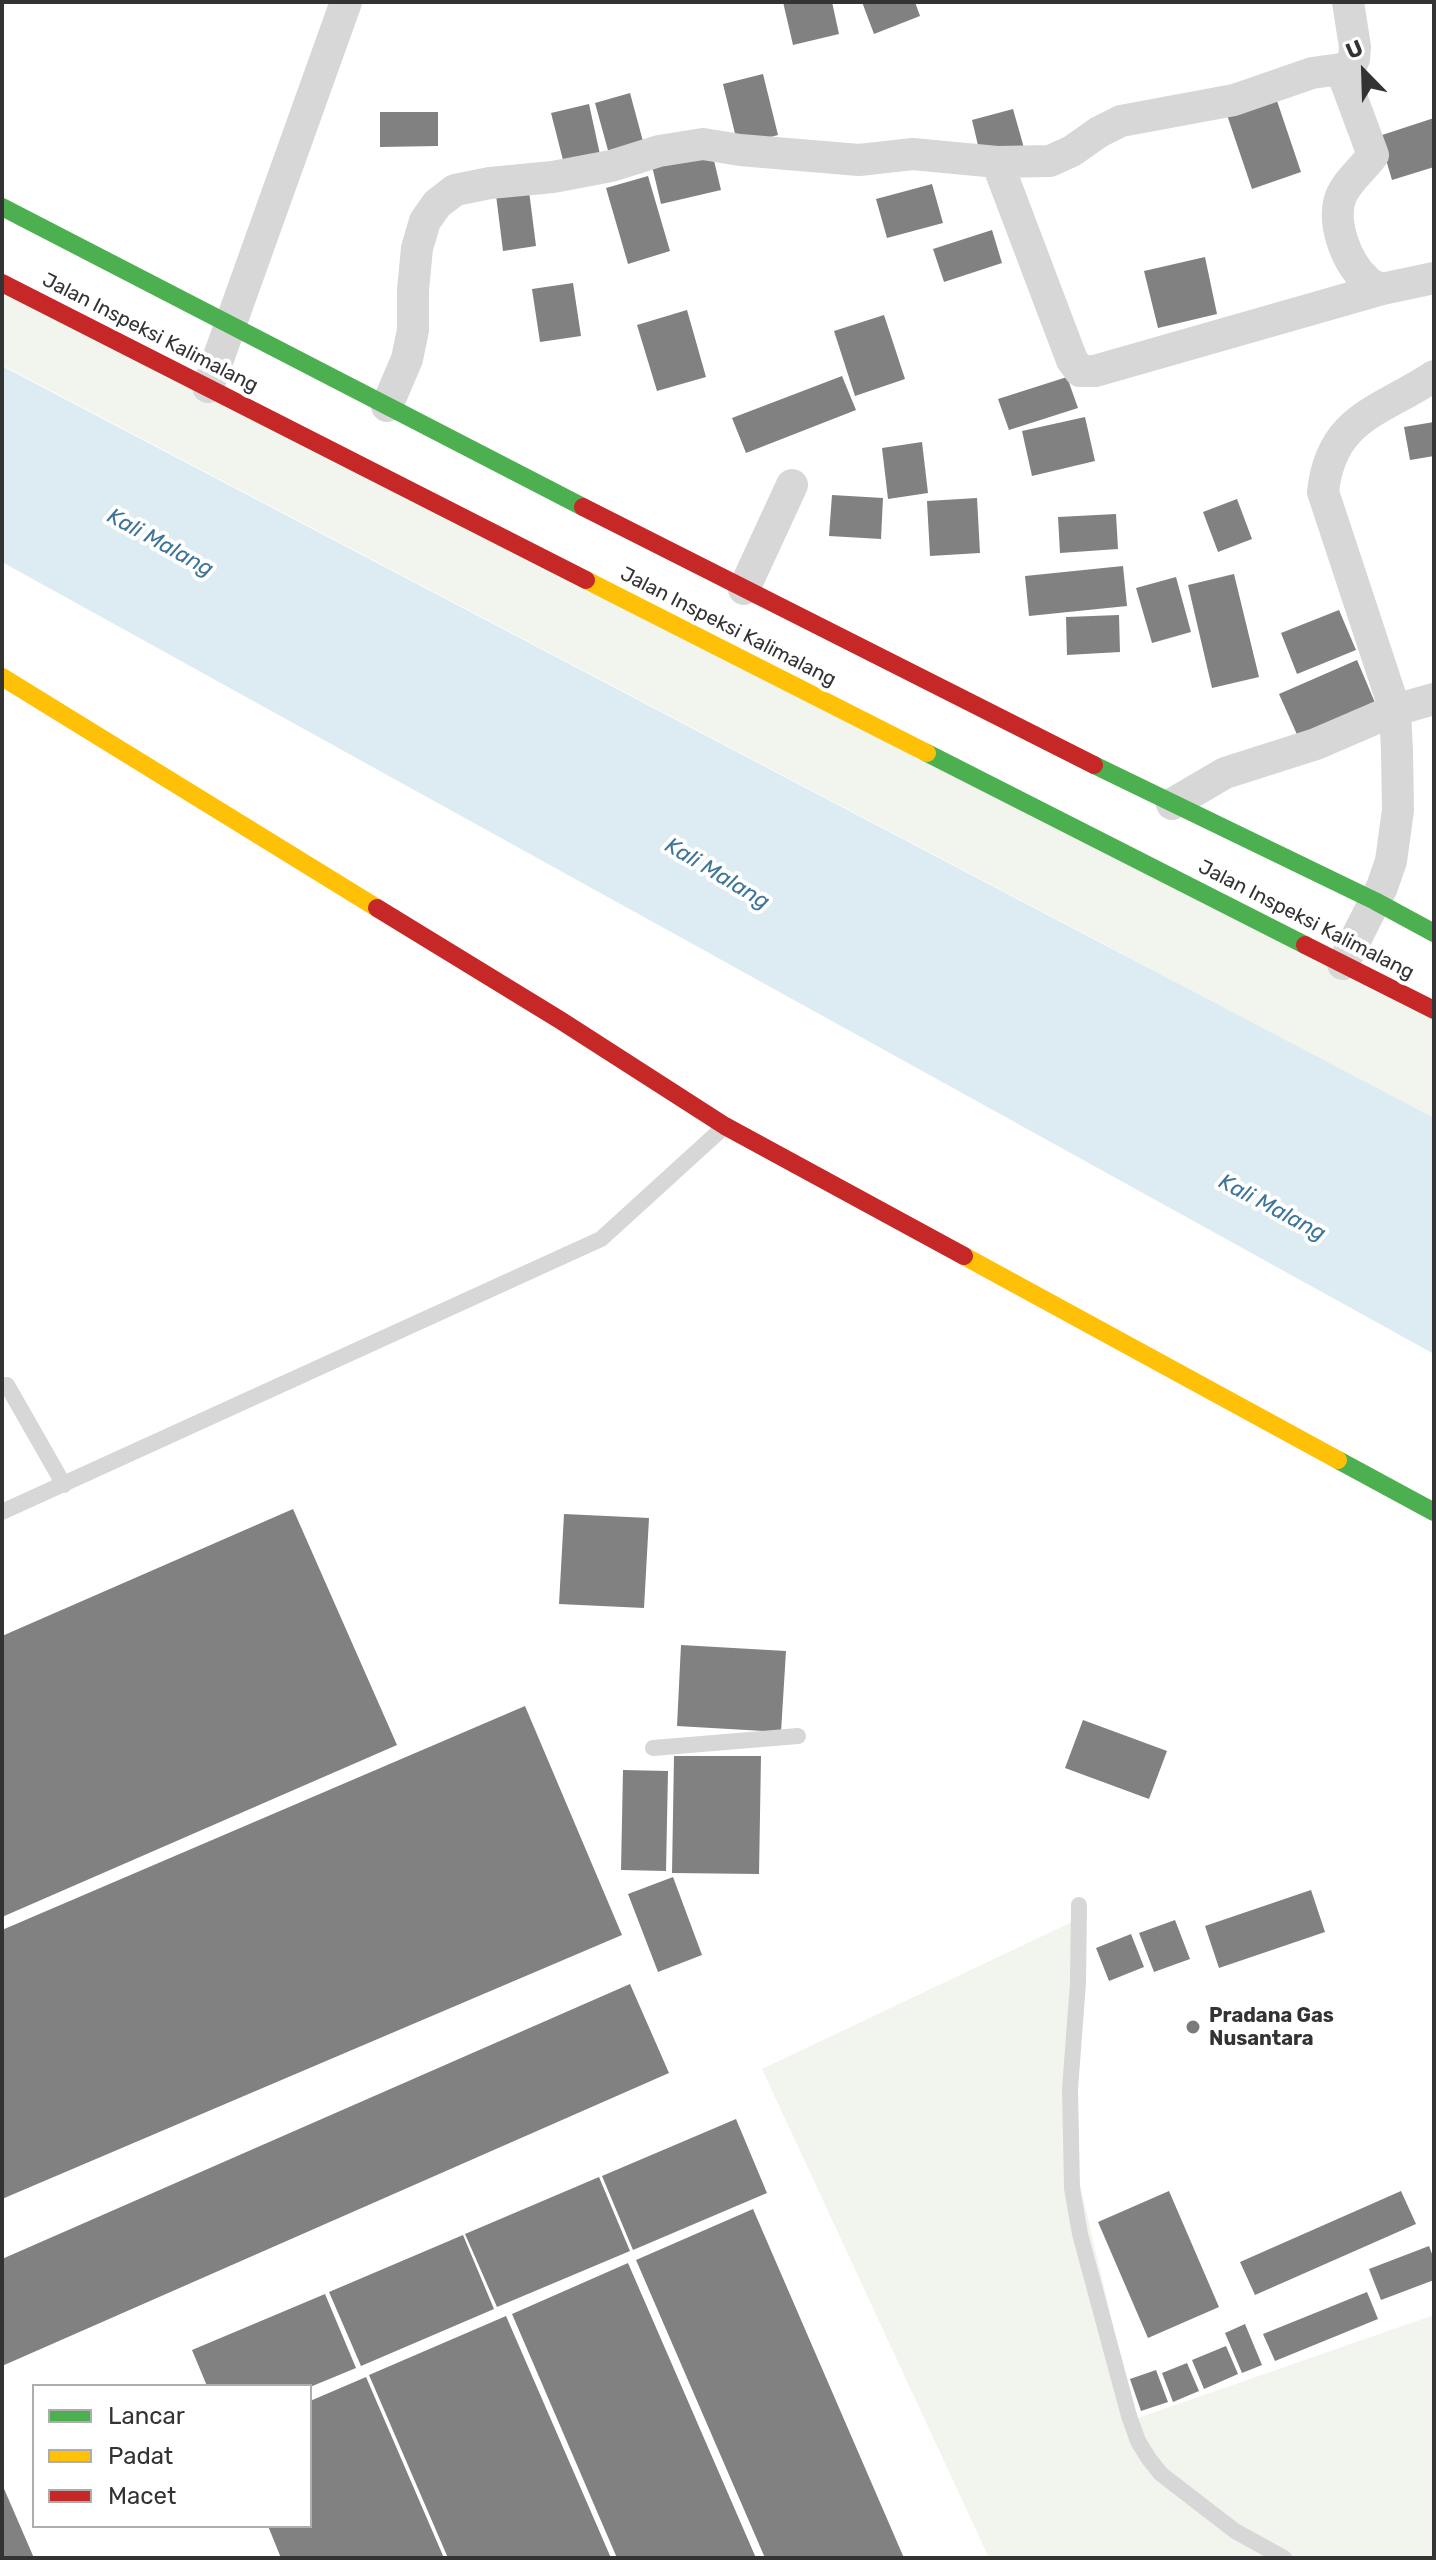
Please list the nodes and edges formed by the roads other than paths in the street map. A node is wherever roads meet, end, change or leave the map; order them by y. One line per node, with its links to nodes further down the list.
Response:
1 (346, 2): 9 (street)
2 (1348, 2): 3 (street)
3 (1341, 69): 4 (street); 8 (street)
4 (997, 162): 8 (street); 12 (street)
5 (2, 207): 9 (main road, Jalan Inspeksi Kalimalang)
6 (1434, 278): 8 (street)
7 (2, 283): 11 (main road, Jalan Inspeksi Kalimalang)
8 (1382, 289)
9 (230, 326): 11 (street); 12 (main road, Jalan Inspeksi Kalimalang)
10 (1434, 376): 17 (street)
11 (208, 387): 21 (main road, Jalan Inspeksi Kalimalang)
12 (387, 406): 14 (main road, Jalan Inspeksi Kalimalang)
13 (792, 485): 14 (street)
14 (744, 589): 18 (main road, Jalan Inspeksi Kalimalang)
15 (2, 677): 23 (main road)
16 (1434, 699): 17 (street)
17 (1395, 710): 18 (street); 19 (street)
18 (1172, 804): 19 (main road, Jalan Inspeksi Kalimalang)
19 (1375, 901): 20 (main road, Jalan Inspeksi Kalimalang); 21 (street)
20 (1434, 933)
21 (1343, 964): 22 (main road, Jalan Inspeksi Kalimalang)
22 (1434, 1010)
23 (725, 1126): 25 (lane); 27 (main road)
24 (7, 1385): 25 (lane)
25 (64, 1485): 26 (lane)
26 (2, 1512)
27 (1434, 1512)
28 (798, 1736): 29 (lane)
29 (653, 1748)
30 (1079, 1905): 31 (lane)
31 (1284, 2558)

